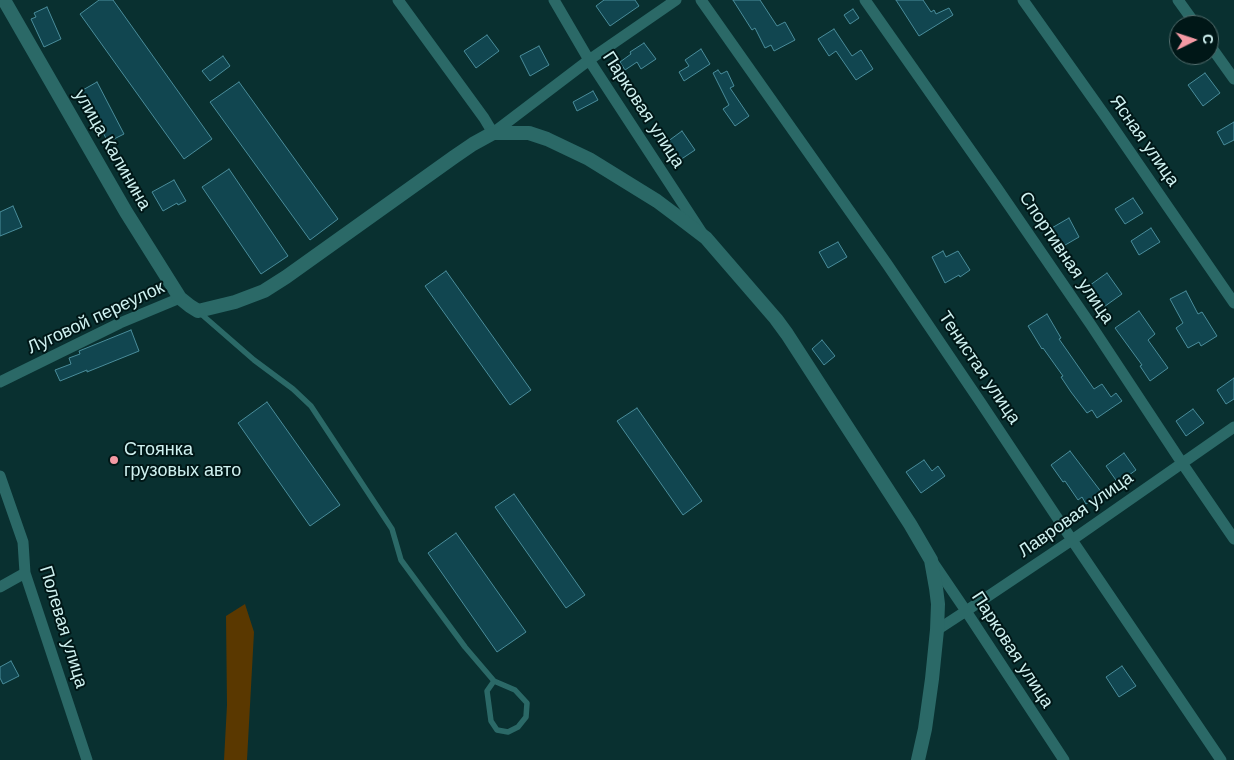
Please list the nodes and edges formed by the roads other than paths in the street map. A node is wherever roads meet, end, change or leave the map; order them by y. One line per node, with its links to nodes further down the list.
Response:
1 (4, 0): 15 (street, улица Калинина)
2 (398, 0): 13 (street)
3 (554, 0): 11 (street, Парковая улица)
4 (676, 0): 11 (street)
5 (701, 0): 23 (street, Тенистая улица)
6 (865, 0): 20 (street, Спортивная улица)
7 (1023, 0): 16 (street, Ясная улица)
8 (1178, 0): 9 (street)
9 (1189, 15)
10 (1219, 58): 12 (street)
11 (589, 60): 13 (street); 14 (street, Парковая улица)
12 (1234, 79)
13 (493, 133): 14 (street); 17 (street)
14 (706, 238): 24 (street)
15 (180, 298): 17 (street, улица Калинина); 18 (street, Луговой переулок)
16 (1234, 302)
17 (198, 311): 29 (lane)
18 (0, 382)
19 (1234, 427): 20 (street, Лавровая улица)
20 (1182, 463): 22 (street, Спортивная улица); 23 (street, Лавровая улица)
21 (0, 476): 25 (street, Полевая улица)
22 (1234, 538)
23 (1072, 540): 27 (street, Лавровая улица); 33 (street, Тенистая улица)
24 (931, 560): 27 (street, Парковая улица); 28 (street)
25 (25, 573): 26 (street); 30 (street, Полевая улица)
26 (0, 587)
27 (966, 612): 28 (street, Лавровая улица); 32 (street, Парковая улица)
28 (937, 630): 31 (street)
29 (494, 681): 29 (lane)
30 (87, 760)
31 (918, 760)
32 (1064, 760)
33 (1221, 760)

